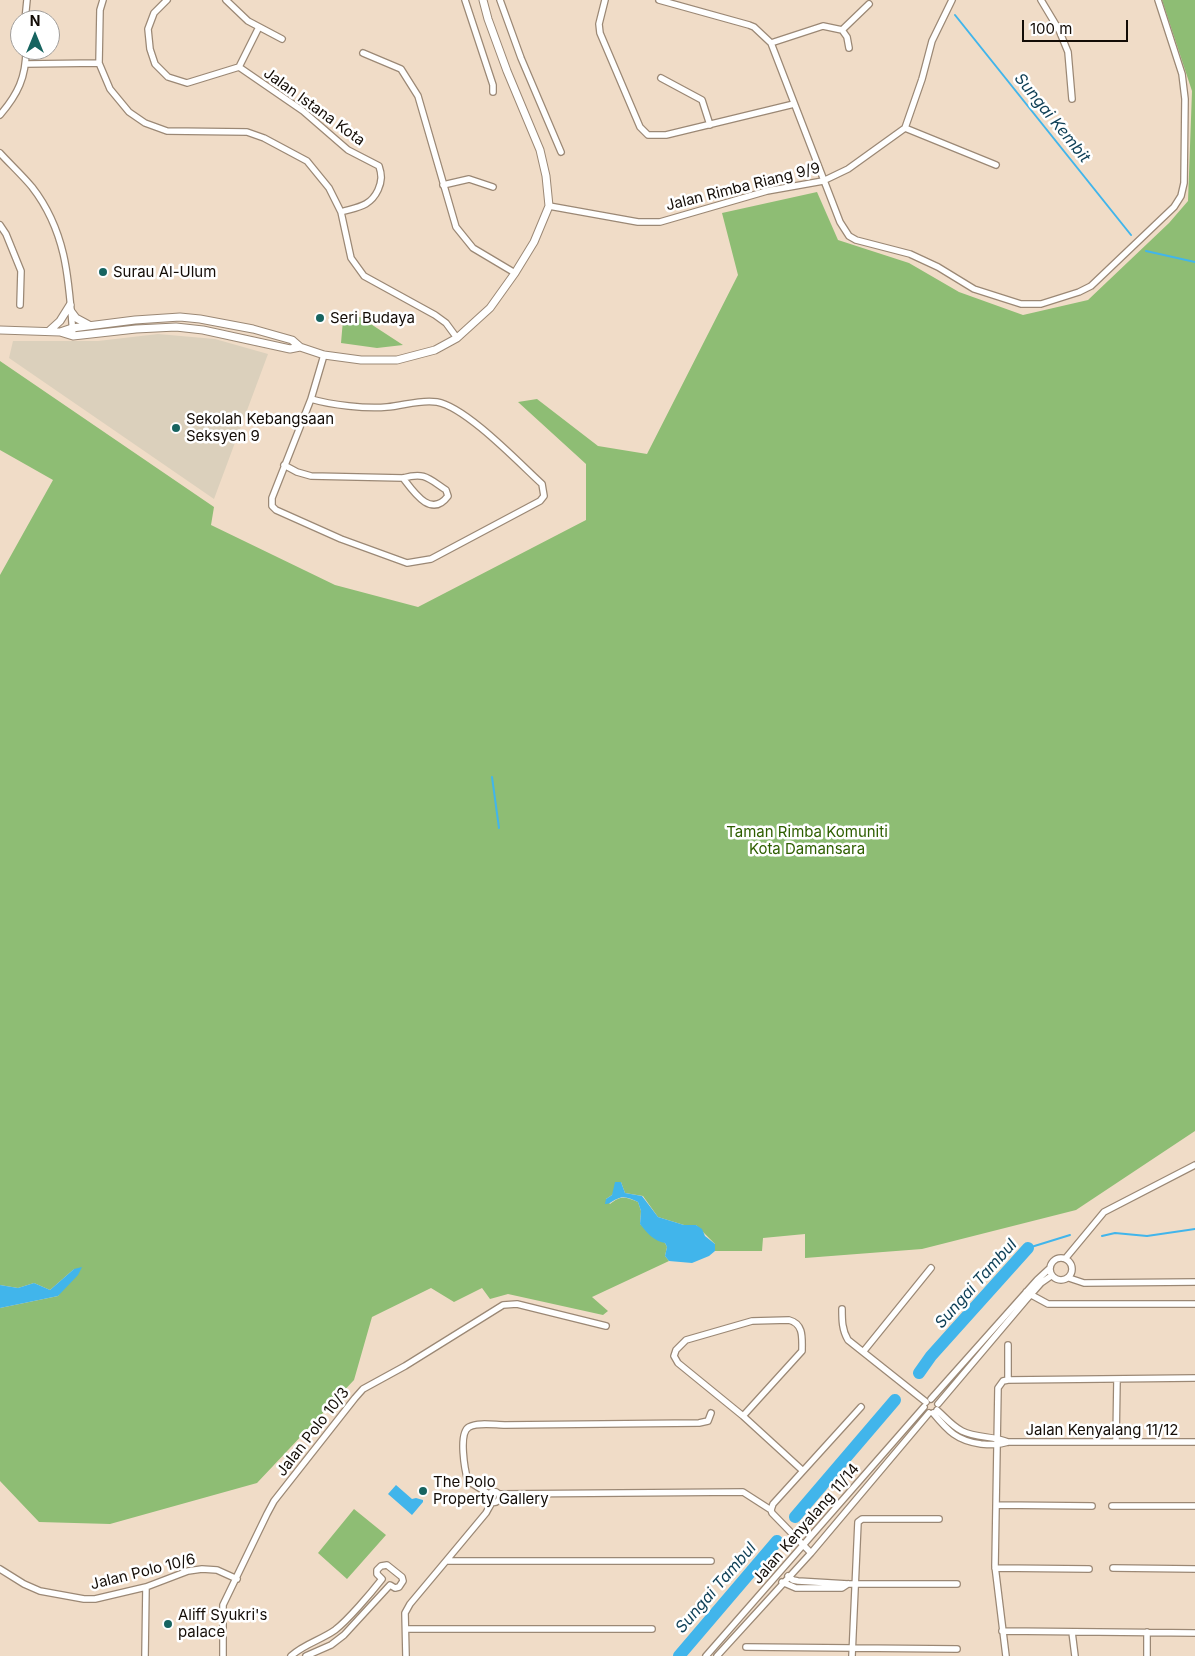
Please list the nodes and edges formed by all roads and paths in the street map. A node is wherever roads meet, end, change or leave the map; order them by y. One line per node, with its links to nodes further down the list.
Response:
1 (102, 0): 21 (street)
2 (167, 0): 22 (street)
3 (226, 0): 13 (street)
4 (465, 0): 24 (street)
5 (484, 0): 36 (street)
6 (500, 0): 30 (street)
7 (605, 0): 28 (street)
8 (660, 0): 16 (street)
9 (952, 0): 29 (street)
10 (1041, 0): 25 (street)
11 (1158, 0): 33 (street)
12 (869, 4): 14 (street)
13 (259, 27): 15 (street); 22 (street)
14 (842, 30): 16 (street); 17 (street)
15 (282, 39)
16 (771, 43): 26 (street)
17 (849, 48)
18 (363, 53): 34 (street)
19 (26, 60): 20 (street)
20 (26, 64): 21 (street); 27 (street)
21 (99, 64): 37 (street)
22 (239, 67): 37 (street, Jalan Istana Kota)
23 (661, 78): 28 (street)
24 (493, 92)
25 (1072, 100)
26 (794, 104): 28 (street); 33 (street)
27 (0, 115)
28 (710, 125)
29 (905, 128): 32 (street); 33 (street, Jalan Rimba Riang 9/9)
30 (561, 152)
31 (0, 153): 41 (street)
32 (996, 165)
33 (823, 181): 36 (street, Jalan Rimba Riang 9/9)
34 (442, 185): 35 (street); 39 (street)
35 (493, 187)
36 (549, 206): 39 (street)
37 (341, 212): 47 (street)
38 (0, 225): 40 (street)
39 (515, 273): 47 (street)
40 (20, 305)
41 (70, 308): 42 (street); 45 (street); 46 (street)
42 (92, 326): 43 (street); 46 (street)
43 (253, 329): 48 (street); 49 (street)
44 (0, 330): 45 (street)
45 (49, 331): 46 (street)
46 (72, 332): 48 (street)
47 (457, 338): 50 (street)
48 (250, 340): 49 (street)
49 (300, 347): 50 (street)
50 (324, 355): 51 (street)
51 (311, 399): 52 (street); 52 (street)
52 (284, 465): 53 (street)
53 (403, 478): 53 (street)
54 (1195, 1165): 55 (street)
55 (1064, 1258): 57 (street); 59 (street)
56 (931, 1268): 66 (street)
57 (1050, 1268): 58 (street); 61 (street, Jalan Kenyalang 11/14)
58 (1051, 1276): 59 (street); 61 (street, Jalan Kenyalang 11/14)
59 (1069, 1278): 60 (street)
60 (1195, 1282)
61 (1028, 1294): 62 (street); 70 (street, Jalan Kenyalang 11/14); 72 (street, Jalan Kenyalang 11/14)
62 (1195, 1304)
63 (842, 1309): 66 (street)
64 (606, 1326): 102 (street, Jalan Polo 10/3)
65 (1008, 1345): 68 (street)
66 (863, 1352): 70 (street)
67 (1195, 1378): 69 (street)
68 (1008, 1380): 69 (street); 75 (street)
69 (1117, 1380): 77 (street)
70 (927, 1403): 72 (street); 72 (street); 90 (street, Jalan Kenyalang 11/14)
71 (861, 1407): 80 (street)
72 (934, 1410): 75 (street); 79 (street); 91 (street, Jalan Kenyalang 11/14)
73 (711, 1413): 81 (street)
74 (743, 1416): 74 (street); 80 (street)
75 (997, 1438): 76 (street); 79 (street)
76 (1008, 1442): 77 (street, Jalan Kenyalang 11/12); 79 (street)
77 (1116, 1442): 78 (street, Jalan Kenyalang 11/12)
78 (1195, 1442)
79 (997, 1446): 84 (street)
80 (802, 1470): 88 (street)
81 (489, 1494): 82 (street); 83 (street)
82 (499, 1494): 83 (street); 88 (street)
83 (492, 1502): 92 (street)
84 (996, 1504): 85 (street); 94 (street)
85 (1092, 1506)
86 (1112, 1506): 87 (street)
87 (1195, 1506)
88 (771, 1510): 90 (street)
89 (939, 1519): 105 (street)
90 (804, 1545): 91 (street); 99 (street, Jalan Kenyalang 11/14)
91 (811, 1553): 100 (street, Jalan Kenyalang 11/14)
92 (446, 1561): 93 (street); 109 (street)
93 (711, 1561)
94 (995, 1568): 97 (street); 111 (street)
95 (1113, 1568): 98 (street)
96 (0, 1569): 108 (street, Jalan Polo 10/6)
97 (1090, 1569)
98 (1195, 1569)
99 (782, 1571): 100 (street); 101 (street, Jalan Kenyalang 11/14)
100 (789, 1577): 104 (street, Jalan Kenyalang 11/14); 105 (street)
101 (776, 1578): 104 (street); 123 (street, Jalan Kenyalang 11/14)
102 (237, 1579): 108 (street, Jalan Polo 10/6); 119 (street, Jalan Polo 10/3)
103 (382, 1579): 107 (street); 107 (street); 120 (street)
104 (783, 1583): 105 (street); 124 (street, Jalan Kenyalang 11/14)
105 (851, 1584): 106 (street); 116 (street)
106 (957, 1584)
107 (390, 1585): 121 (street)
108 (146, 1587): 118 (street)
109 (406, 1629): 110 (street); 122 (street)
110 (652, 1629)
111 (1002, 1631): 112 (street); 126 (street)
112 (1072, 1632): 113 (street); 127 (street)
113 (1147, 1632): 114 (street); 128 (street)
114 (1195, 1633)
115 (746, 1647): 116 (street)
116 (852, 1648): 117 (street); 125 (street)
117 (957, 1648)
118 (145, 1656)
119 (222, 1656)
120 (291, 1656)
121 (306, 1656)
122 (406, 1656)
123 (706, 1656)
124 (717, 1656)
125 (852, 1656)
126 (1006, 1656)
127 (1075, 1656)
128 (1147, 1656)

